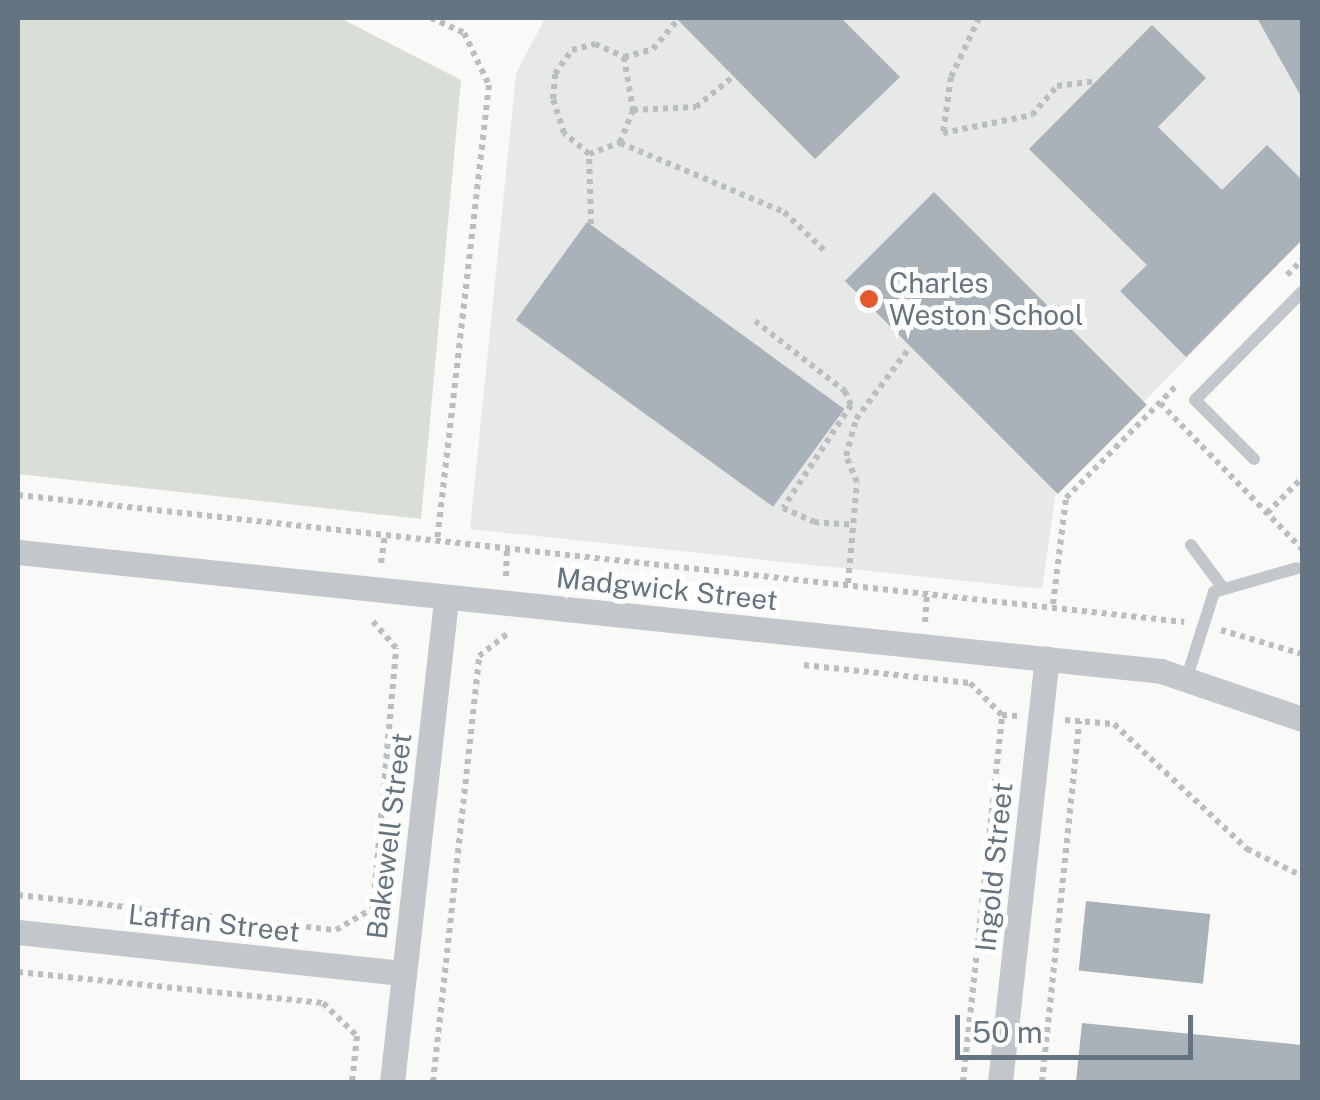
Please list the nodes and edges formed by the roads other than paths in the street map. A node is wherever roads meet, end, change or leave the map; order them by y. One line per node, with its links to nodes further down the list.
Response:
1 (1302, 292): 2 (lane)
2 (1254, 459)
3 (1191, 545): 6 (lane)
4 (18, 552): 7 (street, Madgwick Street)
5 (1297, 568): 6 (lane)
6 (1223, 588): 9 (lane)
7 (446, 597): 8 (street, Madgwick Street); 12 (street, Bakewell Street)
8 (1048, 659): 9 (street, Madgwick Street); 14 (street, Ingold Street)
9 (1188, 674): 10 (street, Madgwick Street)
10 (1302, 719)
11 (18, 932): 12 (street, Laffan Street)
12 (404, 973): 13 (street, Bakewell Street)
13 (392, 1082)
14 (1000, 1082)

